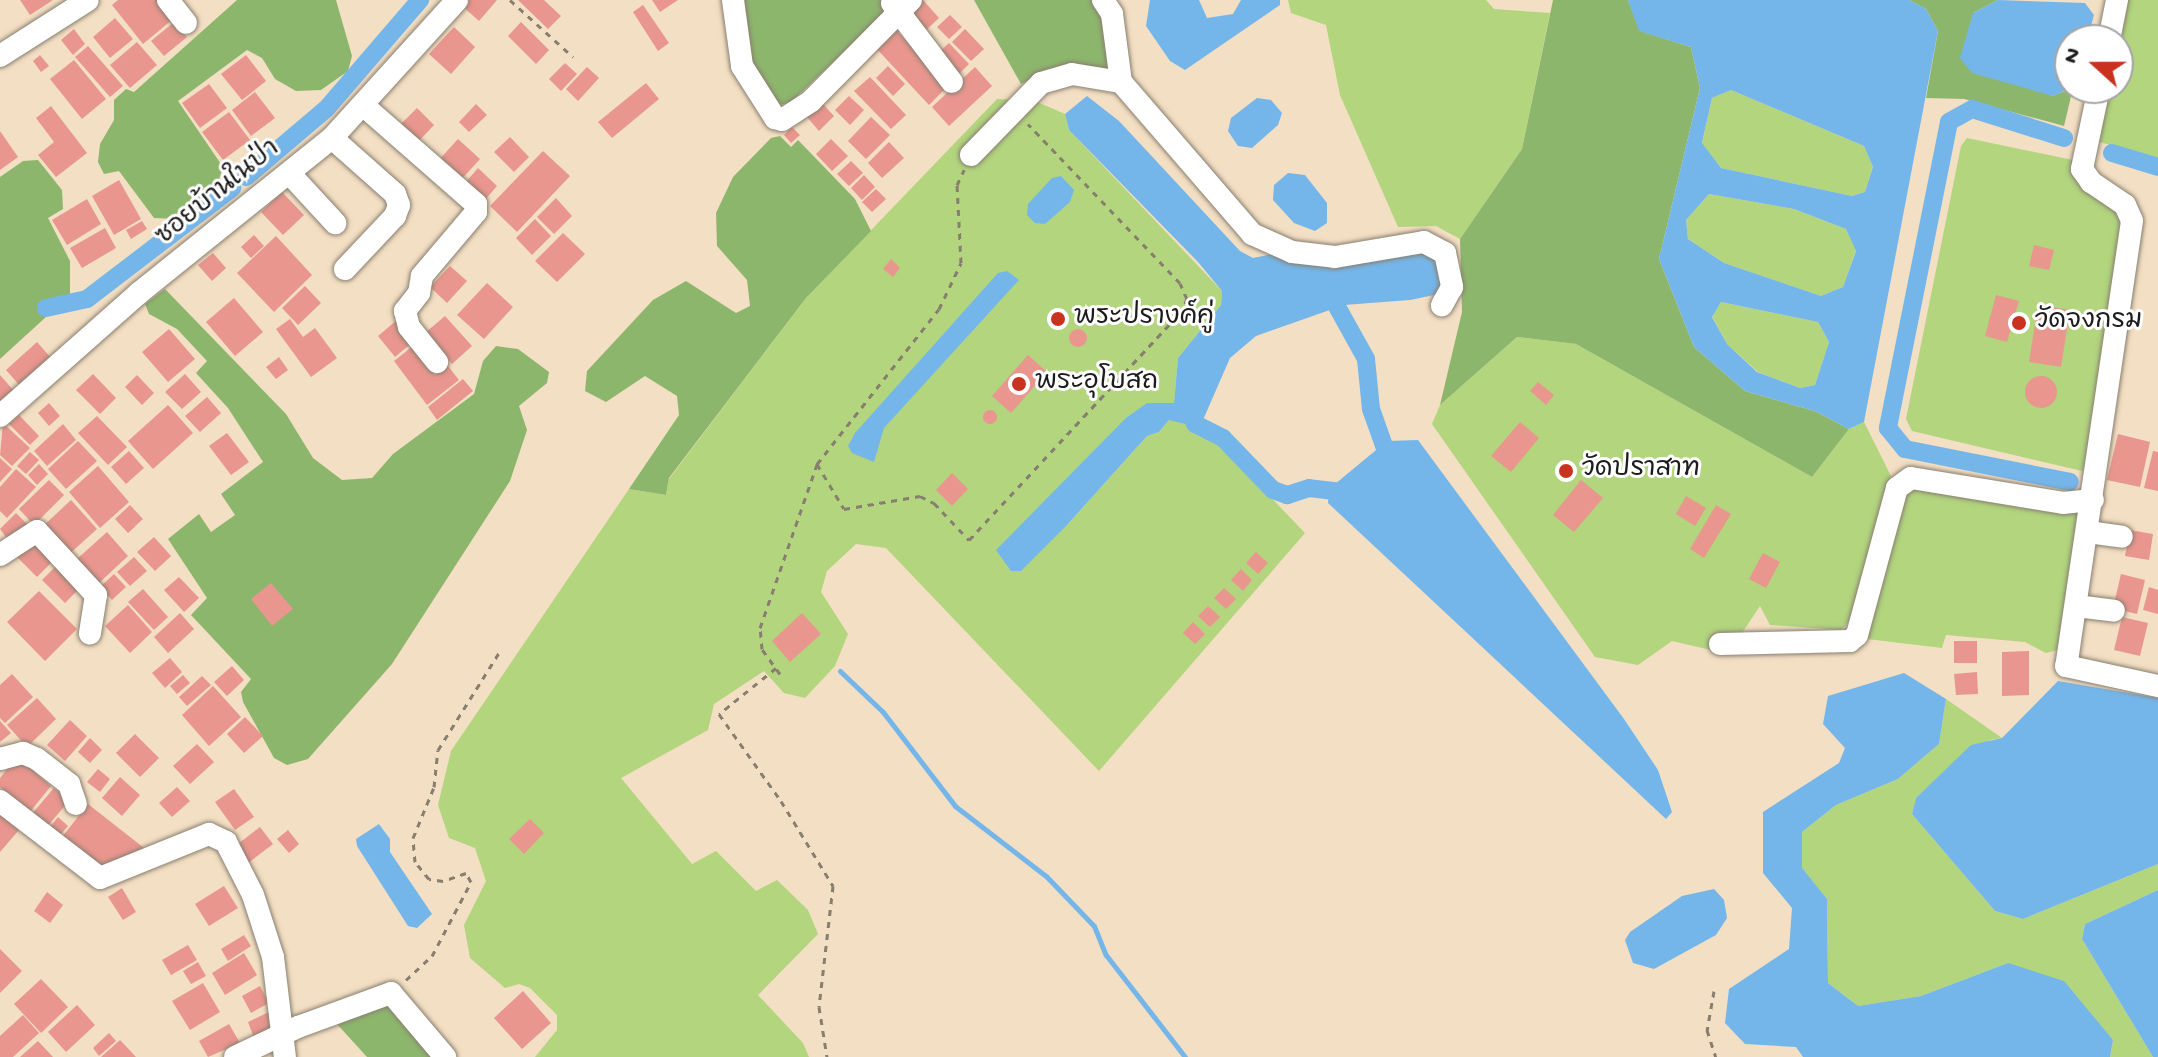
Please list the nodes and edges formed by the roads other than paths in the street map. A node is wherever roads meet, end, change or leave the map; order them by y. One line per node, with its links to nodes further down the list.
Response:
1 (88, 0): 10 (street)
2 (168, 0): 8 (street)
3 (457, 0): 14 (street, ซอยบ้านในป่า)
4 (733, 0): 7 (street)
5 (1103, 0): 12 (street)
6 (2117, 0): 9 (street)
7 (899, 5): 11 (street)
8 (186, 23)
9 (2112, 24)
10 (0, 56)
11 (952, 82)
12 (1121, 82): 16 (street); 20 (street)
13 (2096, 104): 23 (street)
14 (364, 106): 15 (street, ซอยบ้านในป่า); 21 (street)
15 (332, 138): 17 (street, ซอยบ้านในป่า); 19 (street)
16 (971, 155)
17 (290, 174): 18 (street); 22 (street, ซอยบ้านในป่า)
18 (335, 223)
19 (345, 269)
20 (1442, 305)
21 (437, 362)
22 (0, 416)
23 (2093, 500): 24 (street); 30 (street)
24 (2088, 532): 25 (street); 27 (street)
25 (2122, 537)
26 (0, 555): 29 (street)
27 (2076, 606): 28 (street); 31 (street)
28 (2114, 611)
29 (90, 634)
30 (1720, 644)
31 (2158, 686)
32 (0, 759): 34 (street)
33 (0, 801): 35 (street)
34 (76, 804)
35 (284, 1046): 36 (street); 37 (street)
36 (235, 1057)
37 (445, 1057)

